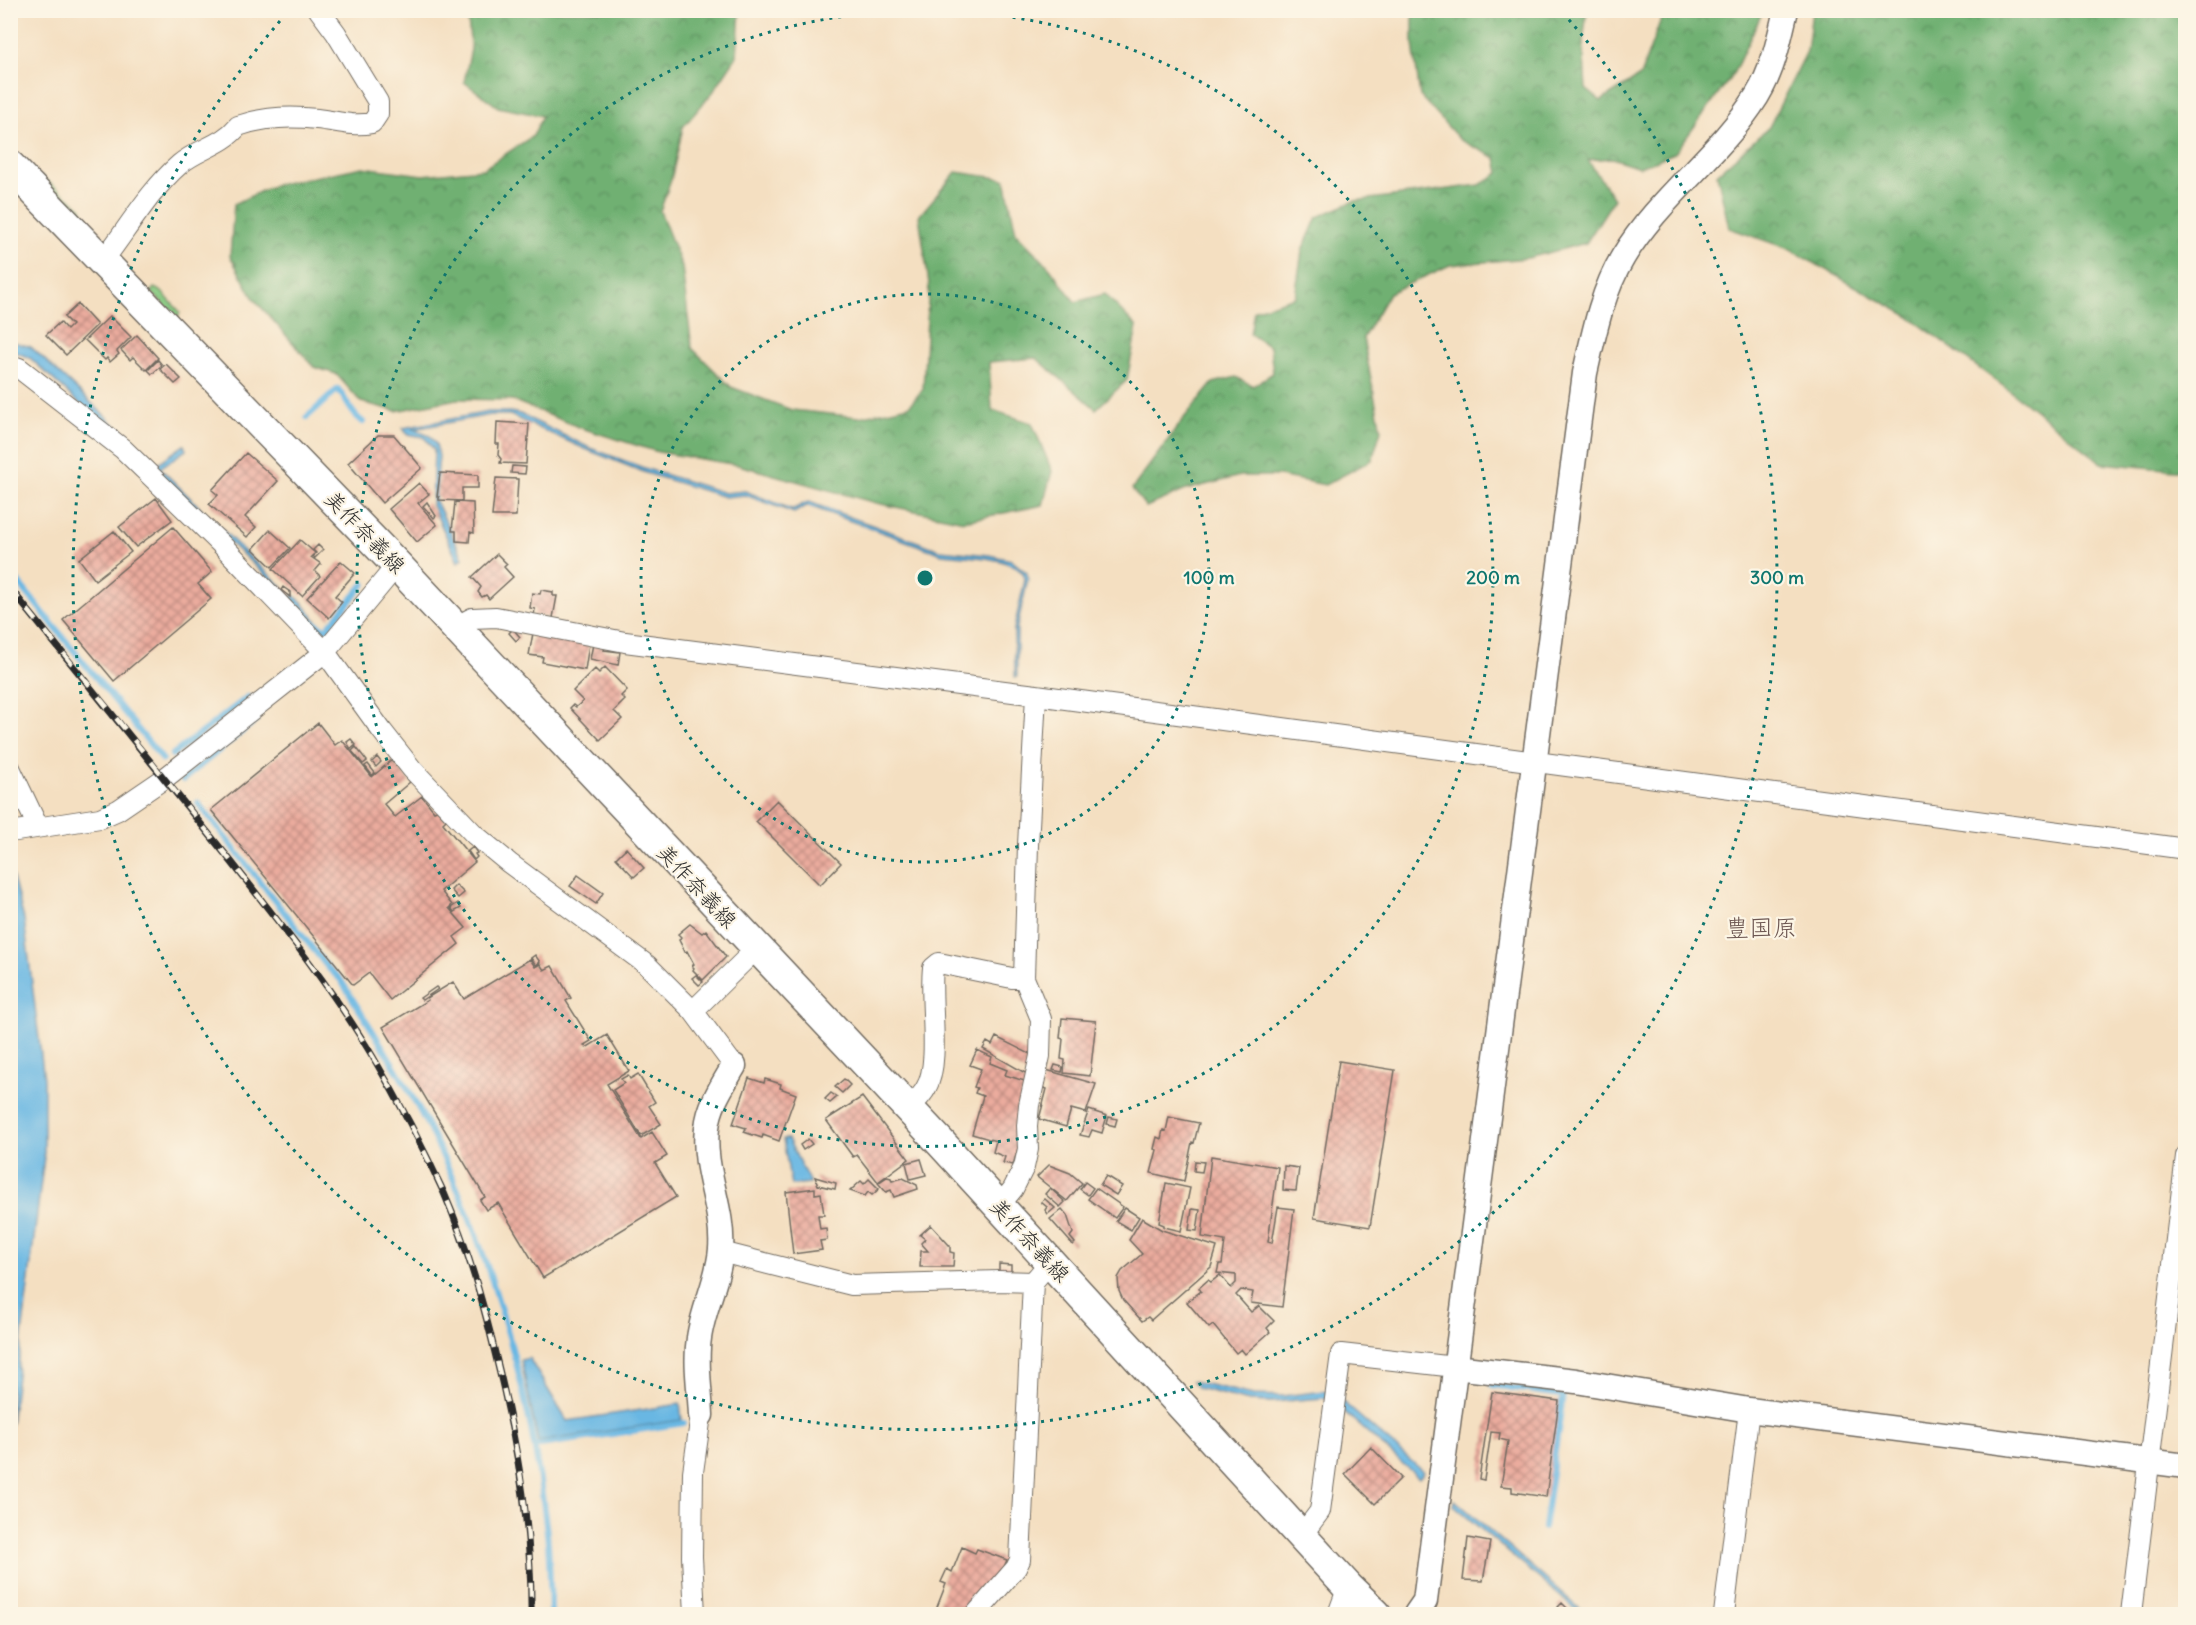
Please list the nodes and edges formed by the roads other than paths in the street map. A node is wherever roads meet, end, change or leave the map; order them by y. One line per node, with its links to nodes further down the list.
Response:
1 (320, 10): 4 (street)
2 (1786, 10): 10 (street)
3 (10, 166): 4 (main road, 美作奈義線)
4 (102, 262): 6 (main road, 美作奈義線)
5 (10, 364): 8 (street)
6 (397, 565): 7 (main road, 美作奈義線); 8 (street)
7 (455, 627): 9 (street); 14 (main road, 美作奈義線)
8 (326, 652): 12 (street); 16 (street)
9 (1036, 695): 10 (street); 15 (street)
10 (1533, 763): 13 (street); 23 (street)
11 (10, 768): 12 (street)
12 (25, 829)
13 (2186, 849)
14 (756, 949): 16 (street); 18 (main road, 美作奈義線)
15 (1024, 978): 18 (street); 20 (street)
16 (693, 1011): 17 (street)
17 (734, 1066): 21 (street)
18 (908, 1109): 20 (main road, 美作奈義線)
19 (2186, 1156): 26 (street)
20 (999, 1206): 22 (main road, 美作奈義線)
21 (721, 1252): 22 (street); 25 (street)
22 (1042, 1272): 28 (main road, 美作奈義線); 31 (street)
23 (1455, 1367): 24 (street); 28 (street); 33 (street)
24 (1749, 1410): 26 (street); 34 (street)
25 (701, 1415): 30 (street)
26 (2148, 1462): 27 (street); 35 (street)
27 (2186, 1466)
28 (1302, 1535): 29 (main road, 美作奈義線)
29 (1343, 1601): 32 (main road, 美作奈義線)
30 (695, 1614)
31 (976, 1614)
32 (1376, 1614)
33 (1416, 1614)
34 (1724, 1614)
35 (2131, 1614)

